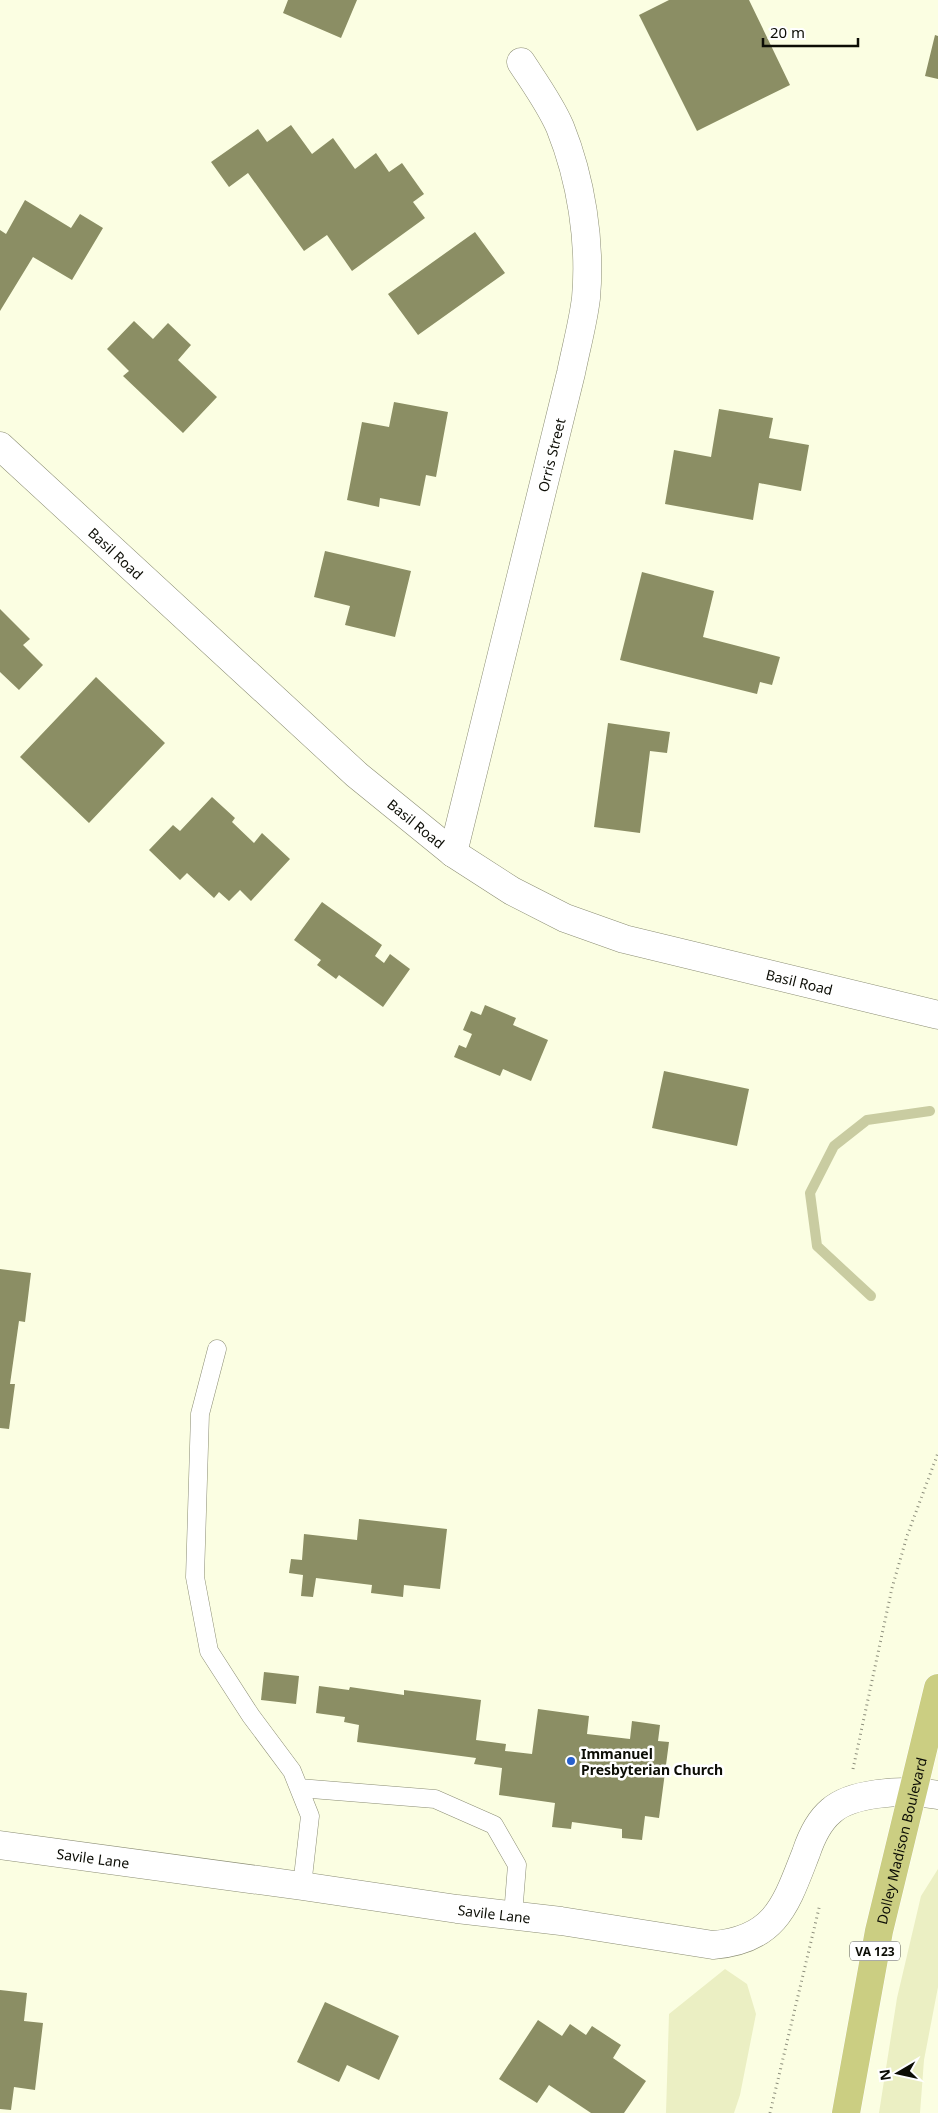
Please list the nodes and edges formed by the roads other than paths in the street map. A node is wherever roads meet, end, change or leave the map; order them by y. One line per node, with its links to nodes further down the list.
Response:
1 (521, 62): 3 (street, Orris Street)
2 (0, 446): 3 (street, Basil Road)
3 (454, 853): 4 (street, Basil Road)
4 (938, 1015)
5 (218, 1349): 7 (lane)
6 (938, 1688): 8 (main road, Dolley Madison Boulevard / VA 123)
7 (299, 1788): 10 (lane); 11 (lane)
8 (925, 1793): 11 (street, Savile Lane); 12 (main road, Dolley Madison Boulevard / VA 123)
9 (0, 1845): 10 (street, Savile Lane)
10 (302, 1886): 11 (street, Savile Lane)
11 (513, 1915)
12 (846, 2113)

